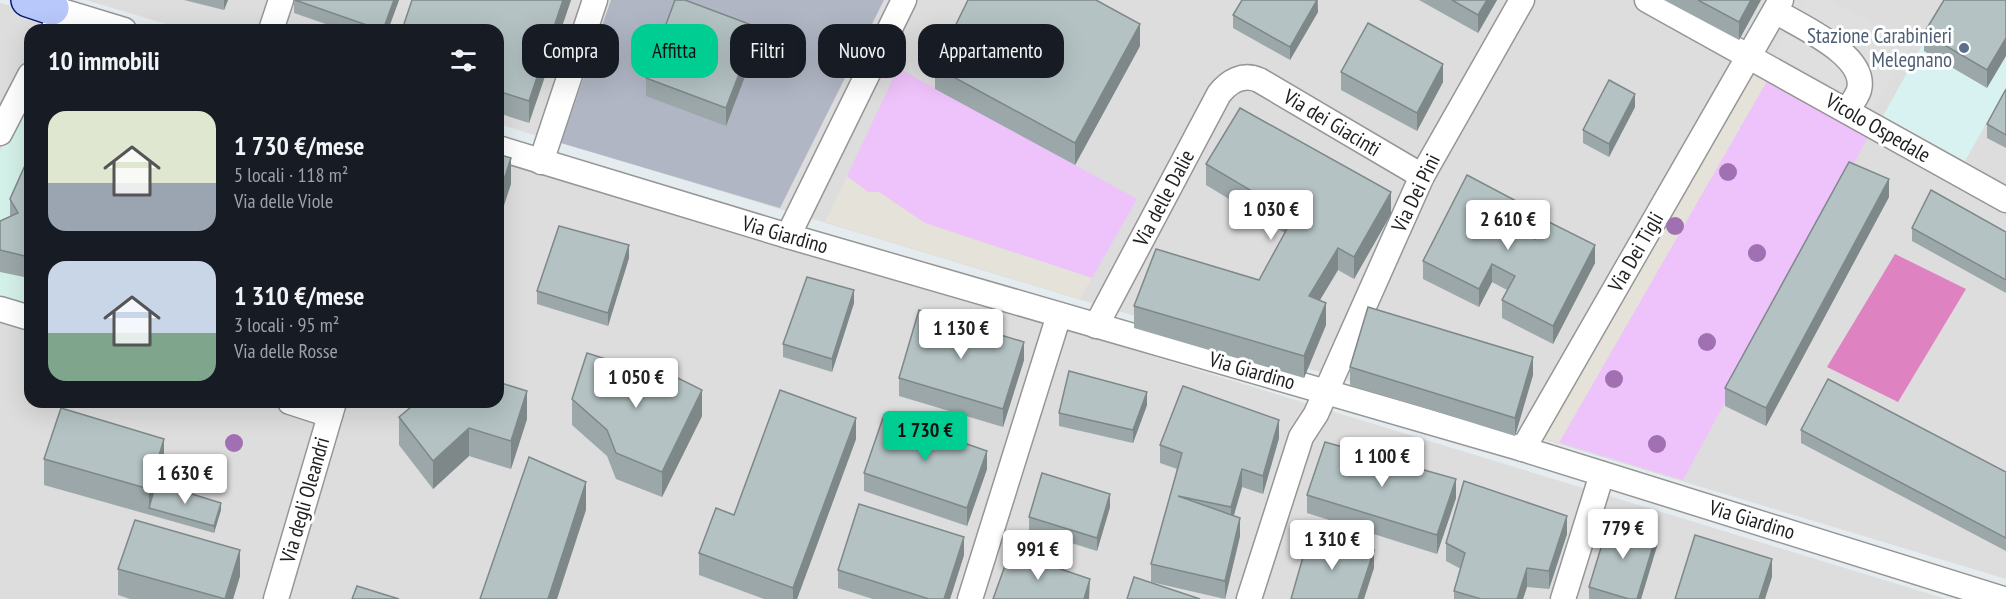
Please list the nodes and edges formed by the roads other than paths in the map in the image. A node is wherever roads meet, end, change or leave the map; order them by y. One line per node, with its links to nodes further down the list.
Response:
1 (281, 0): 9 (street)
2 (595, 0): 16 (street)
3 (904, 0): 19 (street)
4 (1522, 0): 17 (street, Via Dei Pini)
5 (1647, 0): 10 (street, Vicolo Ospedale)
6 (1778, 6): 10 (street, Via Dei Tigli); 13 (street)
7 (50, 10): 8 (street)
8 (102, 24)
9 (273, 24)
10 (1749, 55): 13 (street, Vicolo Ospedale); 26 (street, Via Dei Tigli)
11 (1241, 78): 17 (street, Via dei Giacinti); 23 (street, Via delle Dalie)
12 (24, 87): 14 (street)
13 (1847, 110): 18 (street, Vicolo Ospedale)
14 (0, 133)
15 (504, 150): 16 (street, Via Giardino)
16 (541, 162): 19 (street, Via Giardino)
17 (1422, 176): 24 (street, Via Dei Pini)
18 (2006, 200)
19 (788, 236): 21 (street, Via Giardino)
20 (0, 309): 22 (street)
21 (1059, 315): 23 (street, Via Giardino); 29 (street)
22 (24, 316)
23 (1096, 326): 24 (street, Via Giardino)
24 (1324, 392): 26 (street, Via Giardino); 30 (street, Via Dei Pini)
25 (332, 409): 28 (street, Via degli Oleandri)
26 (1523, 449): 27 (street, Via Giardino)
27 (1602, 474): 31 (street); 32 (street, Via Giardino)
28 (276, 599)
29 (970, 599)
30 (1249, 599)
31 (1563, 599)
32 (2003, 599)

